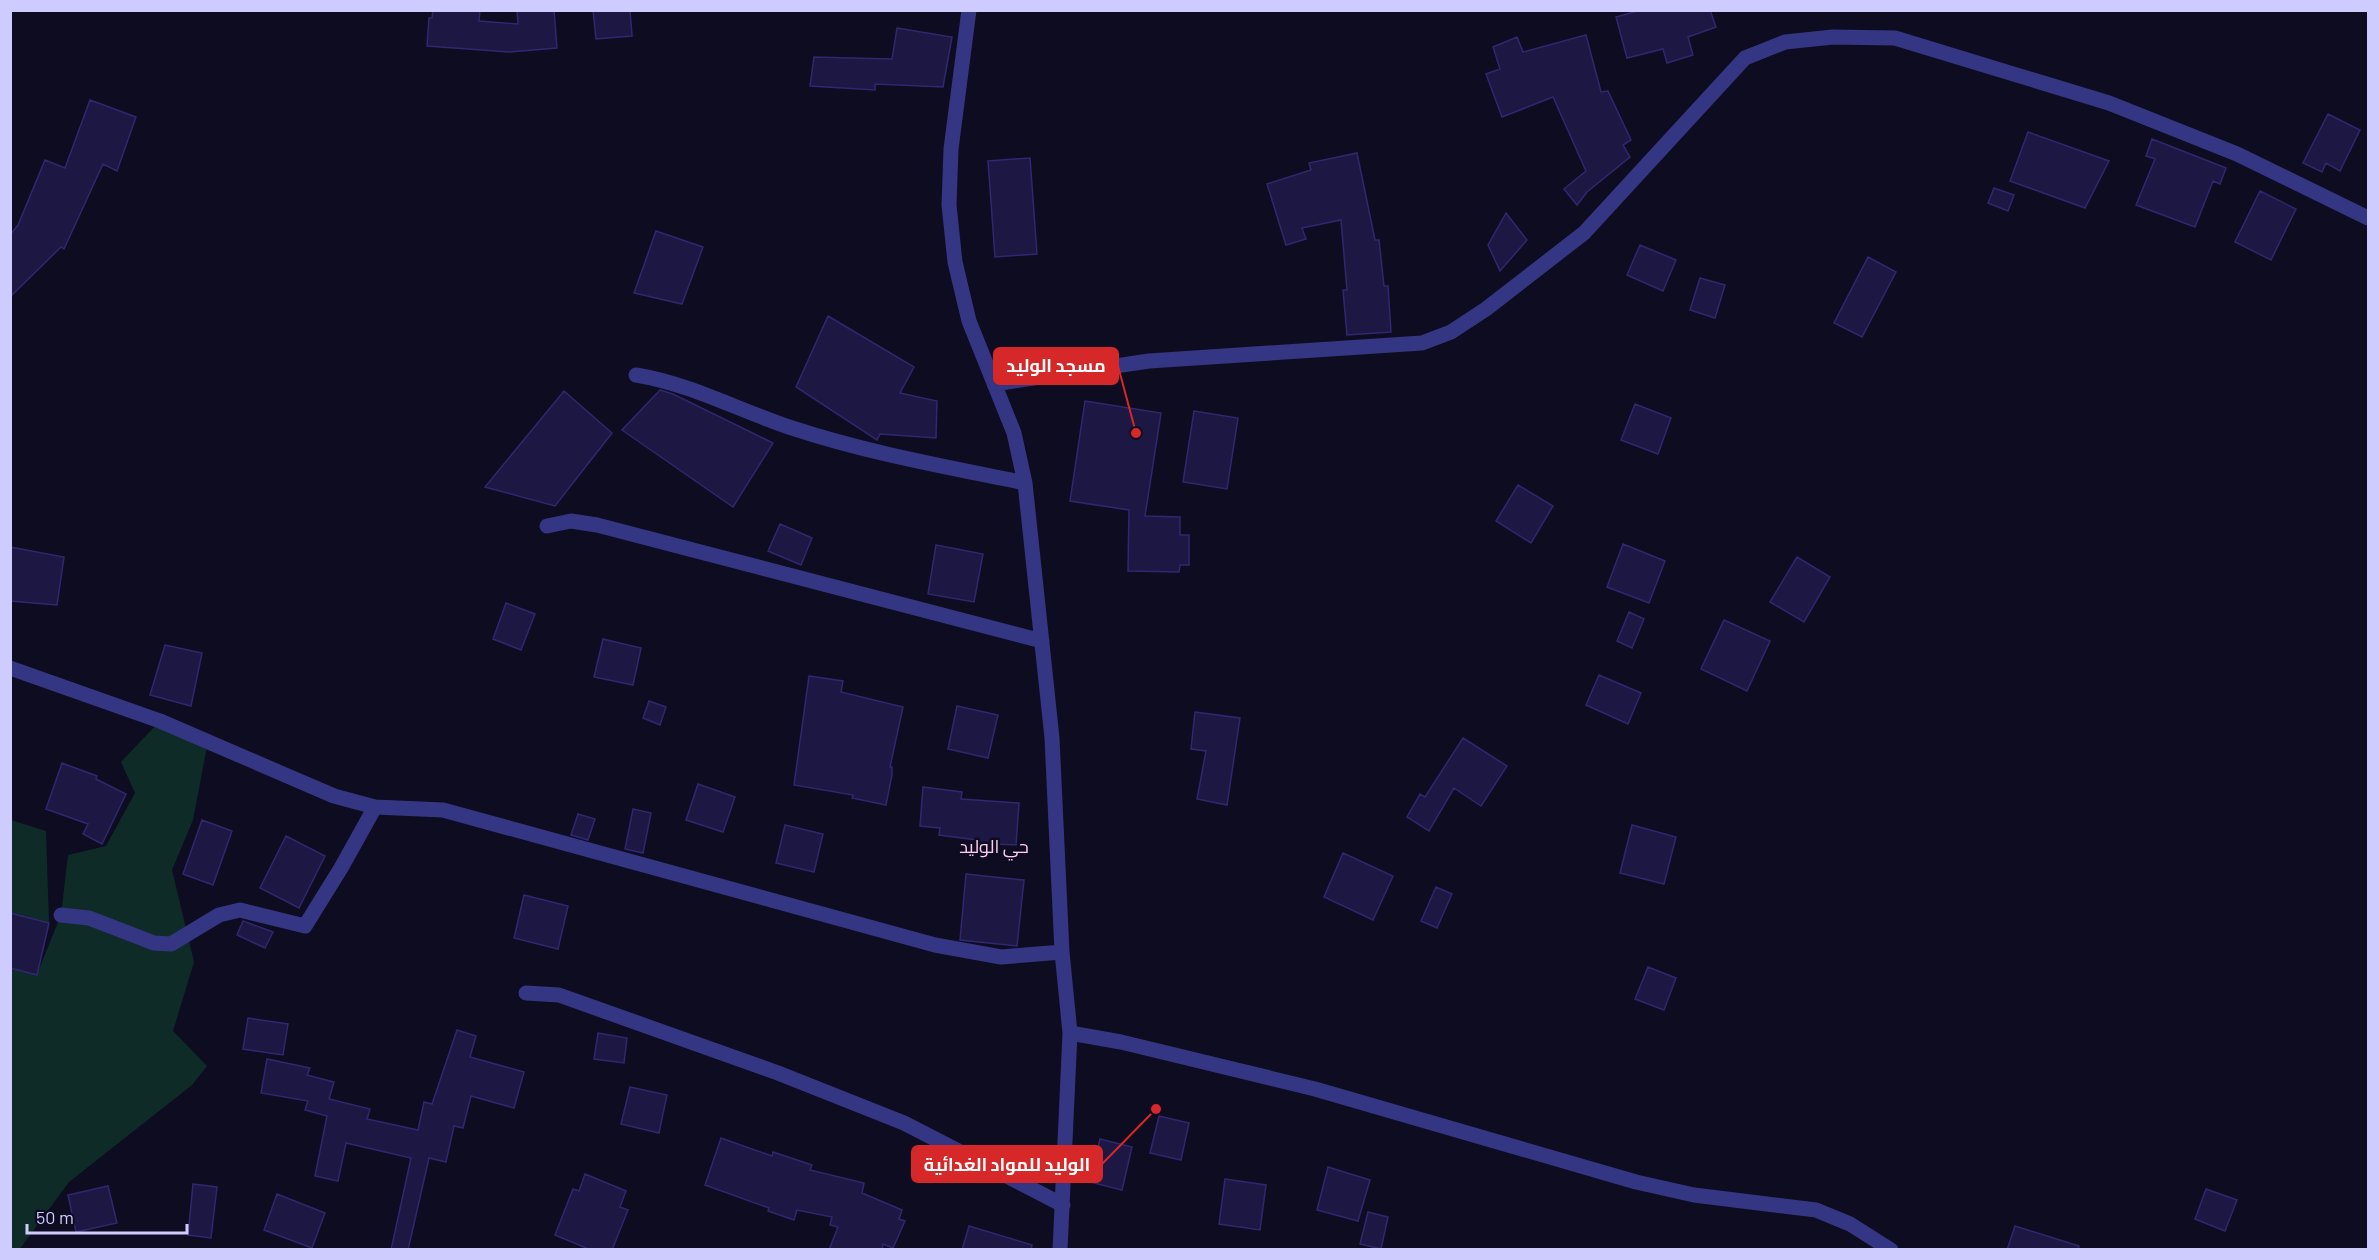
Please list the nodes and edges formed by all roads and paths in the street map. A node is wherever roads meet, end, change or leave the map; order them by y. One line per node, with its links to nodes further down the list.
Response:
1 (969, 10): 4 (street)
2 (2368, 218): 4 (street)
3 (636, 375): 5 (street)
4 (994, 384): 5 (street)
5 (1025, 483): 7 (street)
6 (547, 526): 7 (street)
7 (1041, 641): 11 (street)
8 (10, 668): 9 (street)
9 (375, 807): 10 (street); 11 (street)
10 (61, 915)
11 (1062, 952): 13 (street)
12 (526, 993): 14 (street)
13 (1070, 1033): 14 (street); 16 (street)
14 (1063, 1205): 15 (street)
15 (1060, 1250)
16 (1891, 1250)

